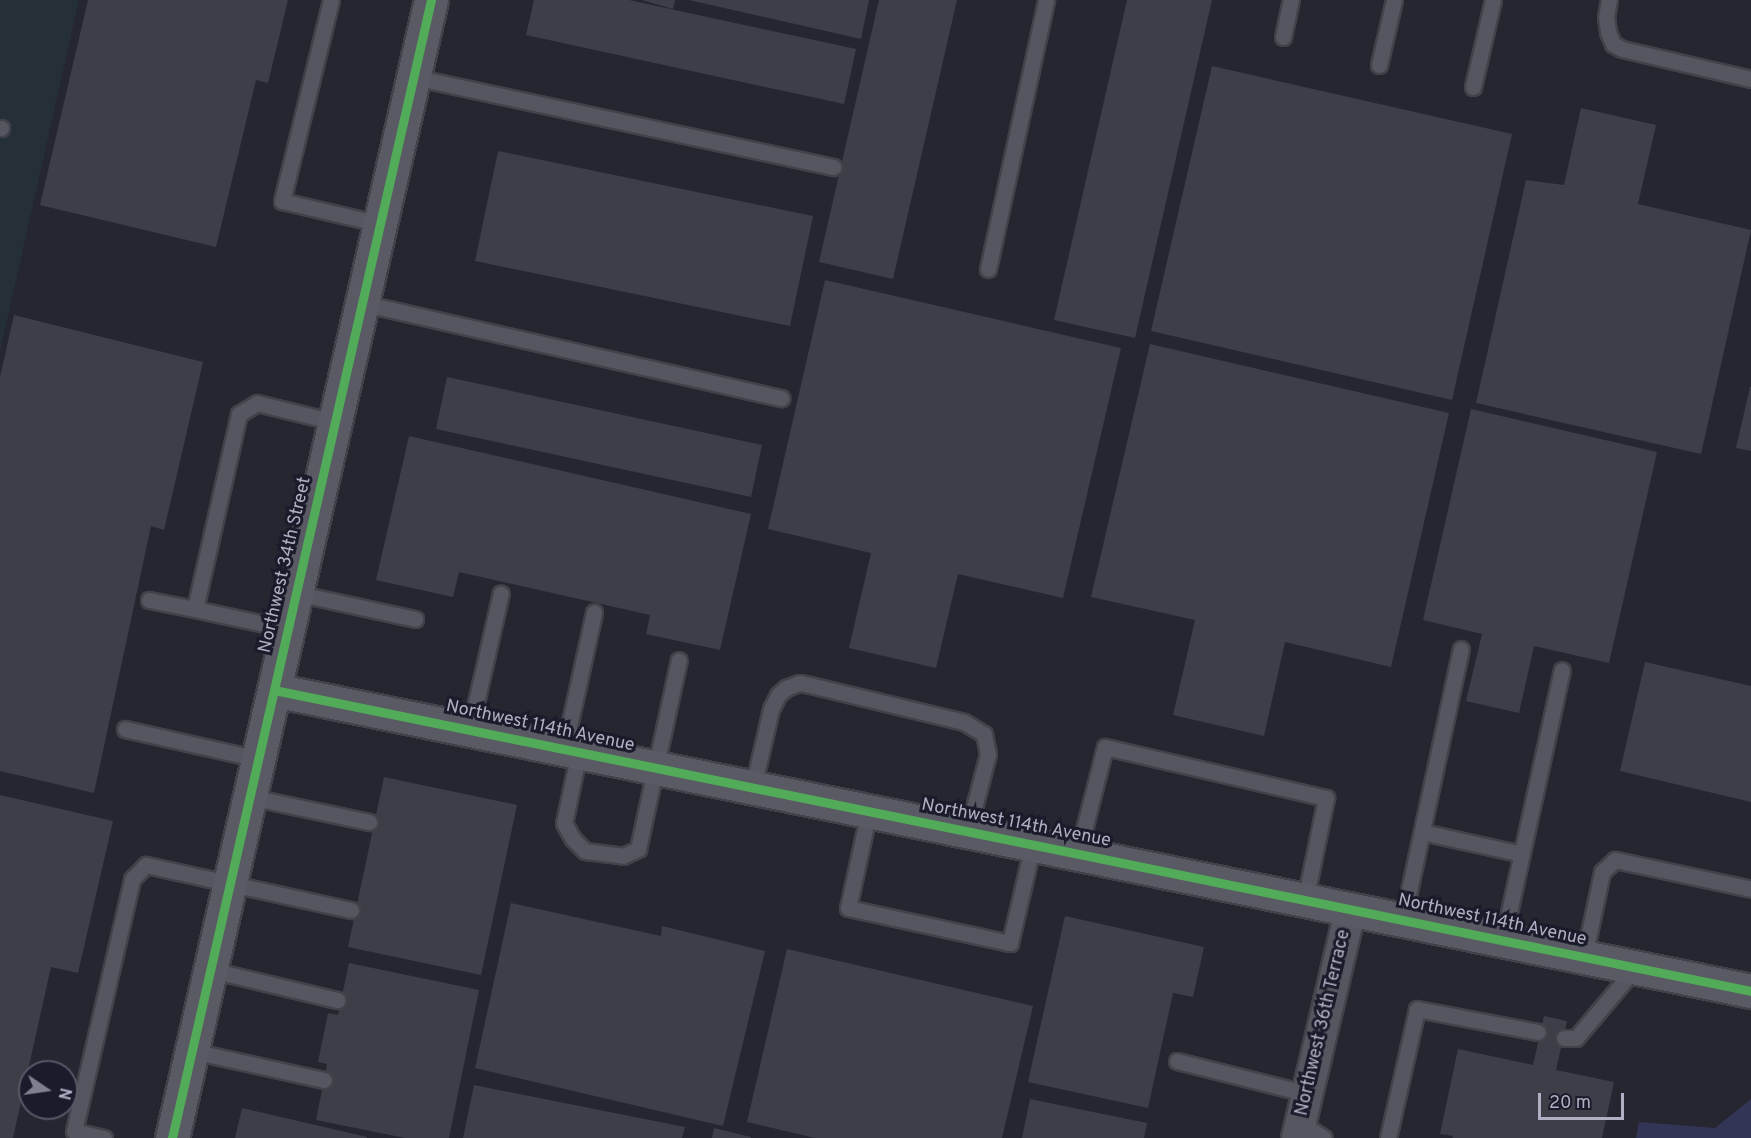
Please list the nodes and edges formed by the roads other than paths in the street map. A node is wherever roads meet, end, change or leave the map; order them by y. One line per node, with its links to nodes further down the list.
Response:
1 (331, 0): 14 (lane)
2 (431, 0): 10 (street, Northwest 34th Street)
3 (1046, 0): 15 (lane)
4 (1291, 0): 8 (lane)
5 (1394, 0): 9 (lane)
6 (1493, 0): 12 (lane)
7 (1609, 0): 11 (lane)
8 (1283, 37)
9 (1379, 65)
10 (413, 77): 13 (lane); 14 (street, Northwest 34th Street)
11 (1751, 79)
12 (1473, 87)
13 (833, 167)
14 (380, 224): 16 (street, Northwest 34th Street)
15 (988, 269)
16 (362, 303): 17 (lane); 18 (street, Northwest 34th Street)
17 (781, 398)
18 (335, 422): 19 (street, Northwest 34th Street); 22 (lane)
19 (296, 593): 24 (lane); 25 (street, Northwest 34th Street)
20 (501, 593): 31 (lane)
21 (149, 600): 22 (lane)
22 (195, 609): 25 (lane)
23 (594, 612): 32 (lane)
24 (415, 619)
25 (288, 630): 29 (street, Northwest 34th Street)
26 (1461, 649): 40 (lane)
27 (679, 660): 34 (lane)
28 (1562, 670): 43 (lane)
29 (274, 690): 31 (street, Northwest 114th Avenue); 33 (street, Northwest 34th Street)
30 (125, 729): 33 (lane)
31 (470, 729): 32 (street, Northwest 114th Avenue)
32 (572, 750): 34 (street, Northwest 114th Avenue); 34 (lane)
33 (258, 759): 36 (street, Northwest 34th Street)
34 (656, 768): 35 (street, Northwest 114th Avenue)
35 (753, 787): 37 (street, Northwest 114th Avenue); 39 (lane)
36 (250, 797): 38 (lane); 44 (street, Northwest 34th Street)
37 (869, 811): 39 (street, Northwest 114th Avenue); 41 (lane)
38 (369, 822)
39 (968, 831): 41 (street, Northwest 114th Avenue)
40 (1422, 832): 43 (lane); 49 (lane)
41 (1033, 844): 42 (street, Northwest 114th Avenue)
42 (1078, 853): 46 (street, Northwest 114th Avenue); 46 (lane)
43 (1522, 854): 50 (lane)
44 (230, 884): 48 (lane); 53 (street, Northwest 34th Street); 63 (lane)
45 (1751, 889): 51 (lane)
46 (1305, 900): 47 (street, Northwest 114th Avenue)
47 (1351, 908): 49 (street, Northwest 114th Avenue); 61 (street, Northwest 36th Terrace)
48 (351, 910)
49 (1403, 919): 50 (street, Northwest 114th Avenue)
50 (1503, 940): 51 (street, Northwest 114th Avenue)
51 (1584, 957): 52 (street, Northwest 114th Avenue)
52 (1636, 967): 54 (street, Northwest 114th Avenue); 57 (lane)
53 (211, 970): 55 (lane); 58 (street, Northwest 34th Street)
54 (1751, 991)
55 (337, 1000)
56 (1538, 1032): 65 (lane)
57 (1570, 1038)
58 (192, 1051): 60 (lane); 64 (street, Northwest 34th Street)
59 (1177, 1061): 61 (lane)
60 (324, 1080)
61 (1308, 1094): 62 (street, Northwest 36th Terrace)
62 (1308, 1133)
63 (104, 1138)
64 (172, 1138)
65 (1388, 1138)

